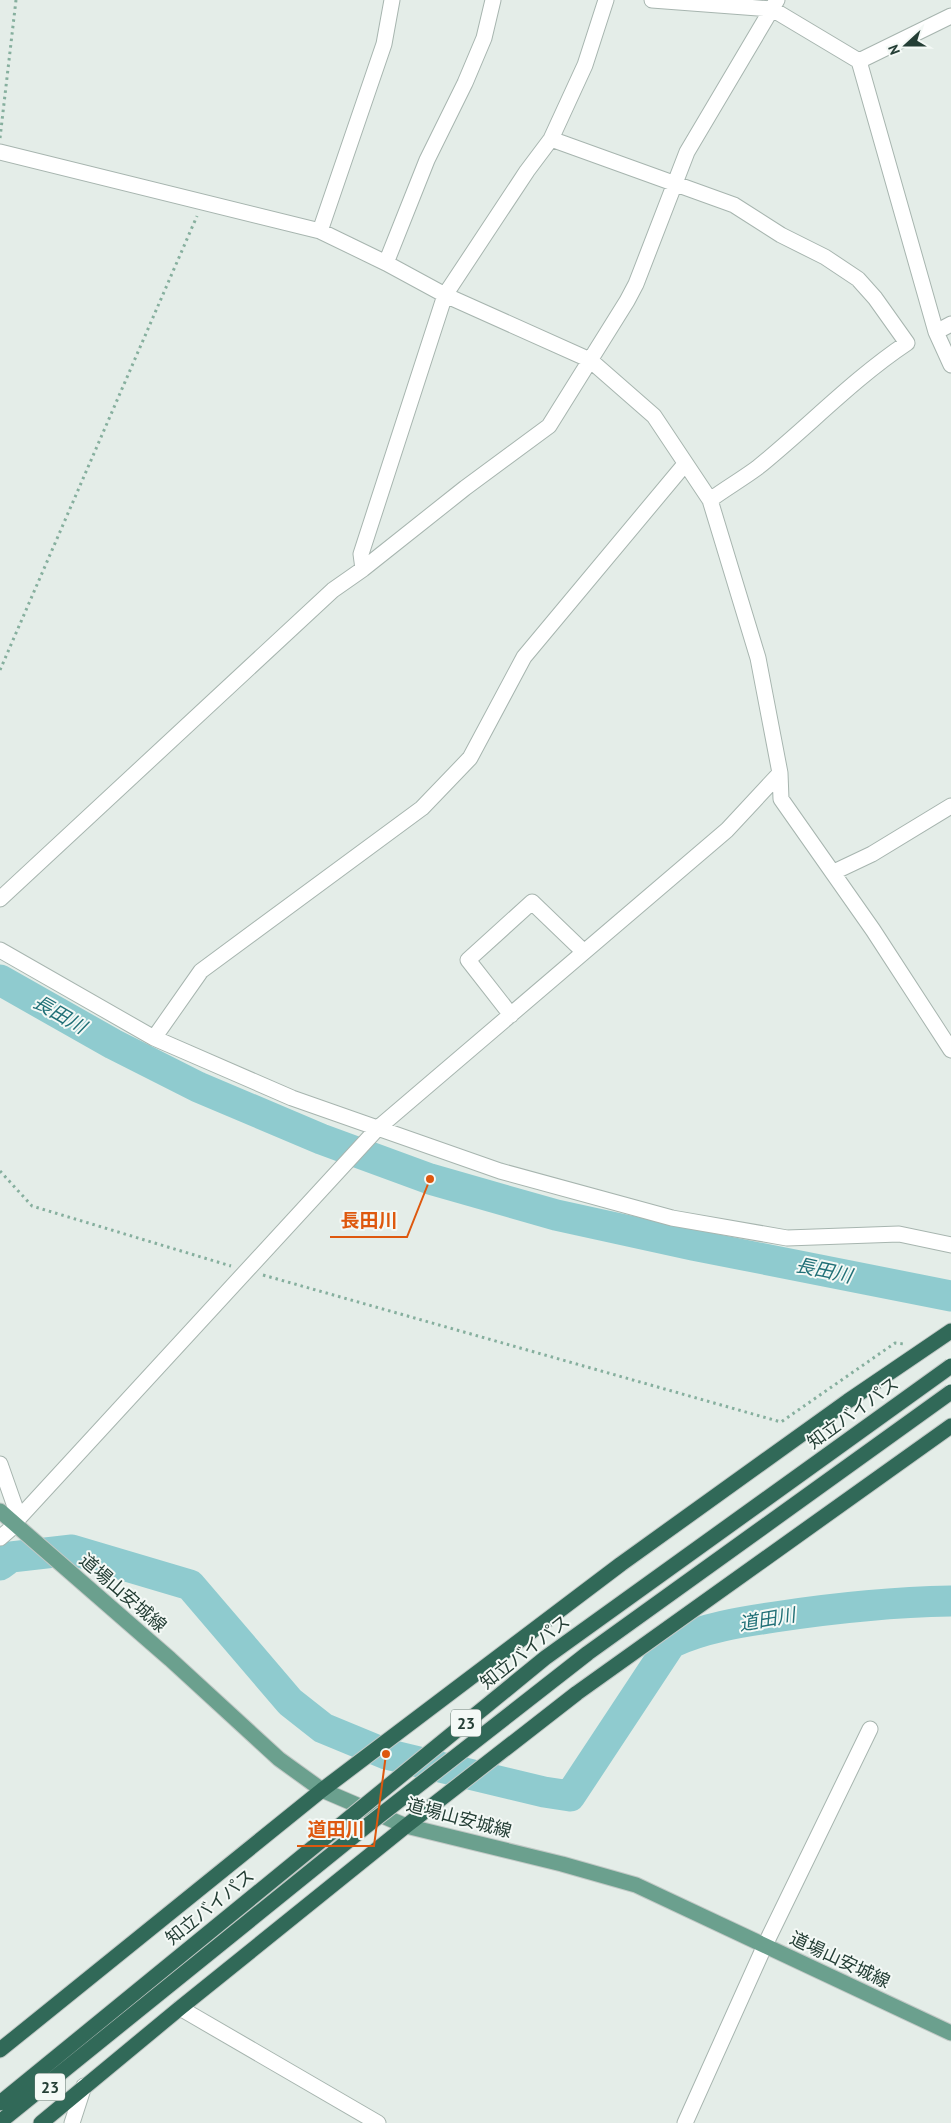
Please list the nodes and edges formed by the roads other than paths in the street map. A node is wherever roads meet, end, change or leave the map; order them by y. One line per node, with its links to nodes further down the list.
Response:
1 (392, 0): 11 (street)
2 (493, 0): 12 (street)
3 (606, 0): 8 (street)
4 (652, 0): 5 (street)
5 (774, 4): 7 (street); 10 (street)
6 (951, 16): 7 (street)
7 (859, 62): 15 (street)
8 (551, 139): 10 (street); 13 (street)
9 (0, 152): 11 (street)
10 (673, 184): 16 (street); 19 (street)
11 (320, 231): 12 (street)
12 (386, 262): 13 (street)
13 (445, 295): 16 (street); 20 (street)
14 (951, 324): 15 (street)
15 (936, 332): 17 (street)
16 (590, 360): 18 (street); 20 (street)
17 (951, 365)
18 (685, 464): 19 (street); 28 (street)
19 (710, 500): 21 (street)
20 (363, 569): 24 (street)
21 (780, 774): 23 (street); 26 (street)
22 (951, 806): 23 (street)
23 (834, 872): 29 (street)
24 (0, 899)
25 (0, 950): 28 (street)
26 (584, 952): 27 (street); 27 (street)
27 (511, 1015): 30 (street)
28 (154, 1038): 30 (street)
29 (951, 1050)
30 (378, 1128): 31 (street); 38 (street)
31 (951, 1245)
32 (949, 1333): 41 (highway, 23)
33 (951, 1366): 49 (highway, 知立バイパス / 23, bridge)
34 (951, 1392): 47 (highway, 知立バイパス / 23, bridge)
35 (951, 1426): 42 (highway, 23)
36 (0, 1464): 38 (street)
37 (0, 1511): 38 (main road, 道場山安城線)
38 (17, 1521): 39 (street); 41 (main road, 道場山安城線)
39 (0, 1538)
40 (870, 1729): 43 (street)
41 (322, 1790): 42 (main road, 道場山安城線); 46 (highway, 23)
42 (406, 1826): 43 (main road, 道場山安城線); 44 (highway, 23)
43 (765, 1945): 45 (main road, 道場山安城線); 55 (street)
44 (180, 2008): 48 (highway, 23); 54 (street)
45 (951, 2033)
46 (0, 2050)
47 (89, 2050): 50 (highway, 知立バイパス / 23, bridge); 51 (highway, 23, bridge)
48 (84, 2086): 52 (highway, 23); 53 (street)
49 (0, 2103)
50 (0, 2122)
51 (10, 2123)
52 (41, 2123)
53 (72, 2123)
54 (378, 2123)
55 (686, 2123)

